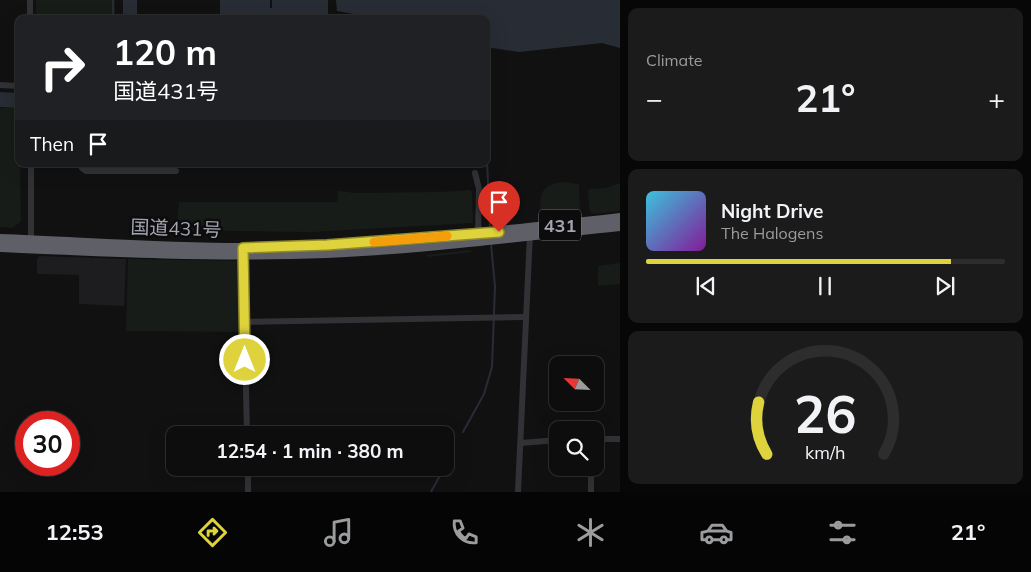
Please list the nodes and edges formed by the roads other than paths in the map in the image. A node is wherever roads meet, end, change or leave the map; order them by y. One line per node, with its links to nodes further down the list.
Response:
1 (30, 0): 2 (street)
2 (30, 15)
3 (0, 85): 4 (street)
4 (15, 86)
5 (31, 167): 15 (street)
6 (82, 167): 7 (street)
7 (161, 167): 8 (street)
8 (176, 171)
9 (475, 173): 13 (street)
10 (620, 218): 12 (highway, 国道431号 / 431)
11 (620, 226): 12 (highway, 国道431号 / 431)
12 (530, 232): 13 (highway, 国道431号 / 431); 18 (street)
13 (481, 236): 17 (highway, 国道431号 / 431)
14 (0, 239): 15 (highway, 国道431号 / 431)
15 (31, 244): 16 (highway, 国道431号 / 431); 17 (highway, 国道431号 / 431)
16 (0, 248)
17 (243, 251): 19 (street)
18 (526, 317): 19 (street); 24 (street)
19 (245, 322): 20 (street)
20 (247, 426)
21 (604, 439): 22 (street)
22 (620, 439)
23 (549, 440): 24 (street)
24 (521, 442): 28 (street)
25 (248, 476): 27 (street)
26 (591, 476): 29 (street)
27 (248, 492)
28 (518, 492)
29 (592, 492)

